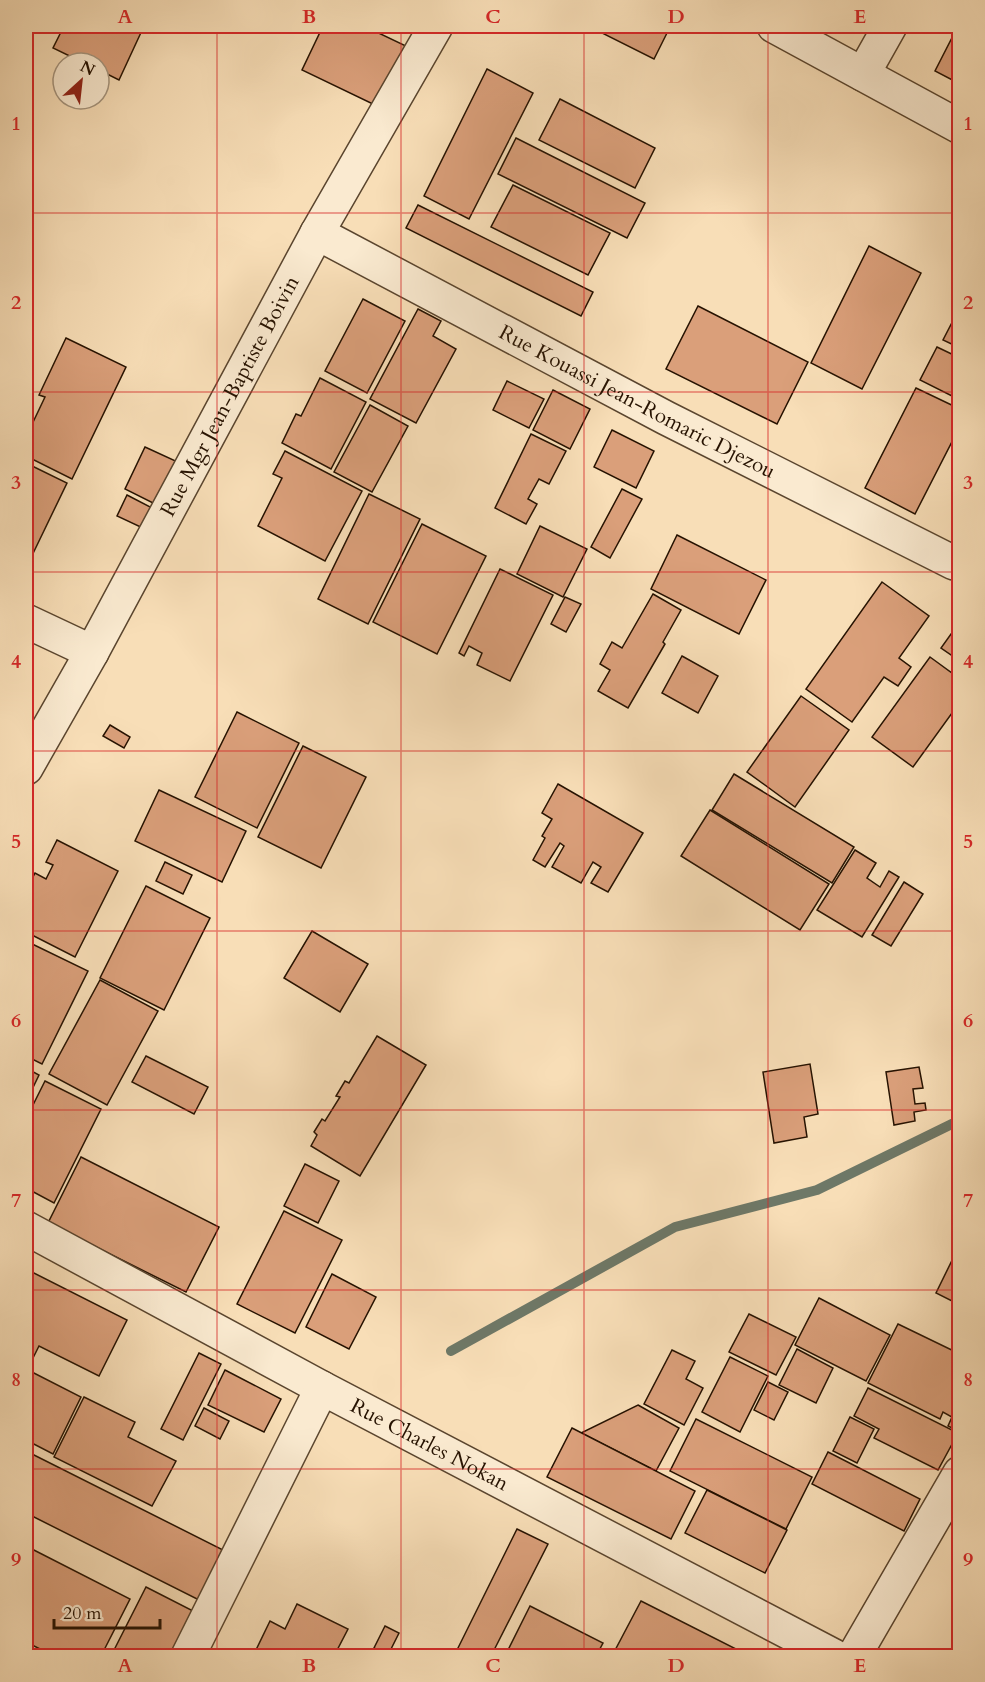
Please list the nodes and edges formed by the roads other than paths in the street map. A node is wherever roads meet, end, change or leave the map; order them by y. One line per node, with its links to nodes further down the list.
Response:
1 (436, 26): 6 (street, Rue Mgr Jean-Baptiste Boivin)
2 (774, 26): 4 (street)
3 (890, 26): 4 (street)
4 (863, 74): 5 (street)
5 (960, 127)
6 (317, 233): 7 (street, Rue Kouassi Jean-Romaric Djezou); 9 (street, Rue Mgr Jean-Baptiste Boivin)
7 (960, 561)
8 (26, 621): 9 (street)
9 (92, 652): 10 (street, Rue Mgr Jean-Baptiste Boivin)
10 (26, 768)
11 (26, 1228): 12 (street, Rue Charles Nokan)
12 (322, 1388): 14 (street); 15 (street, Rue Charles Nokan)
13 (960, 1473): 16 (street)
14 (188, 1656)
15 (834, 1656)
16 (854, 1656)

